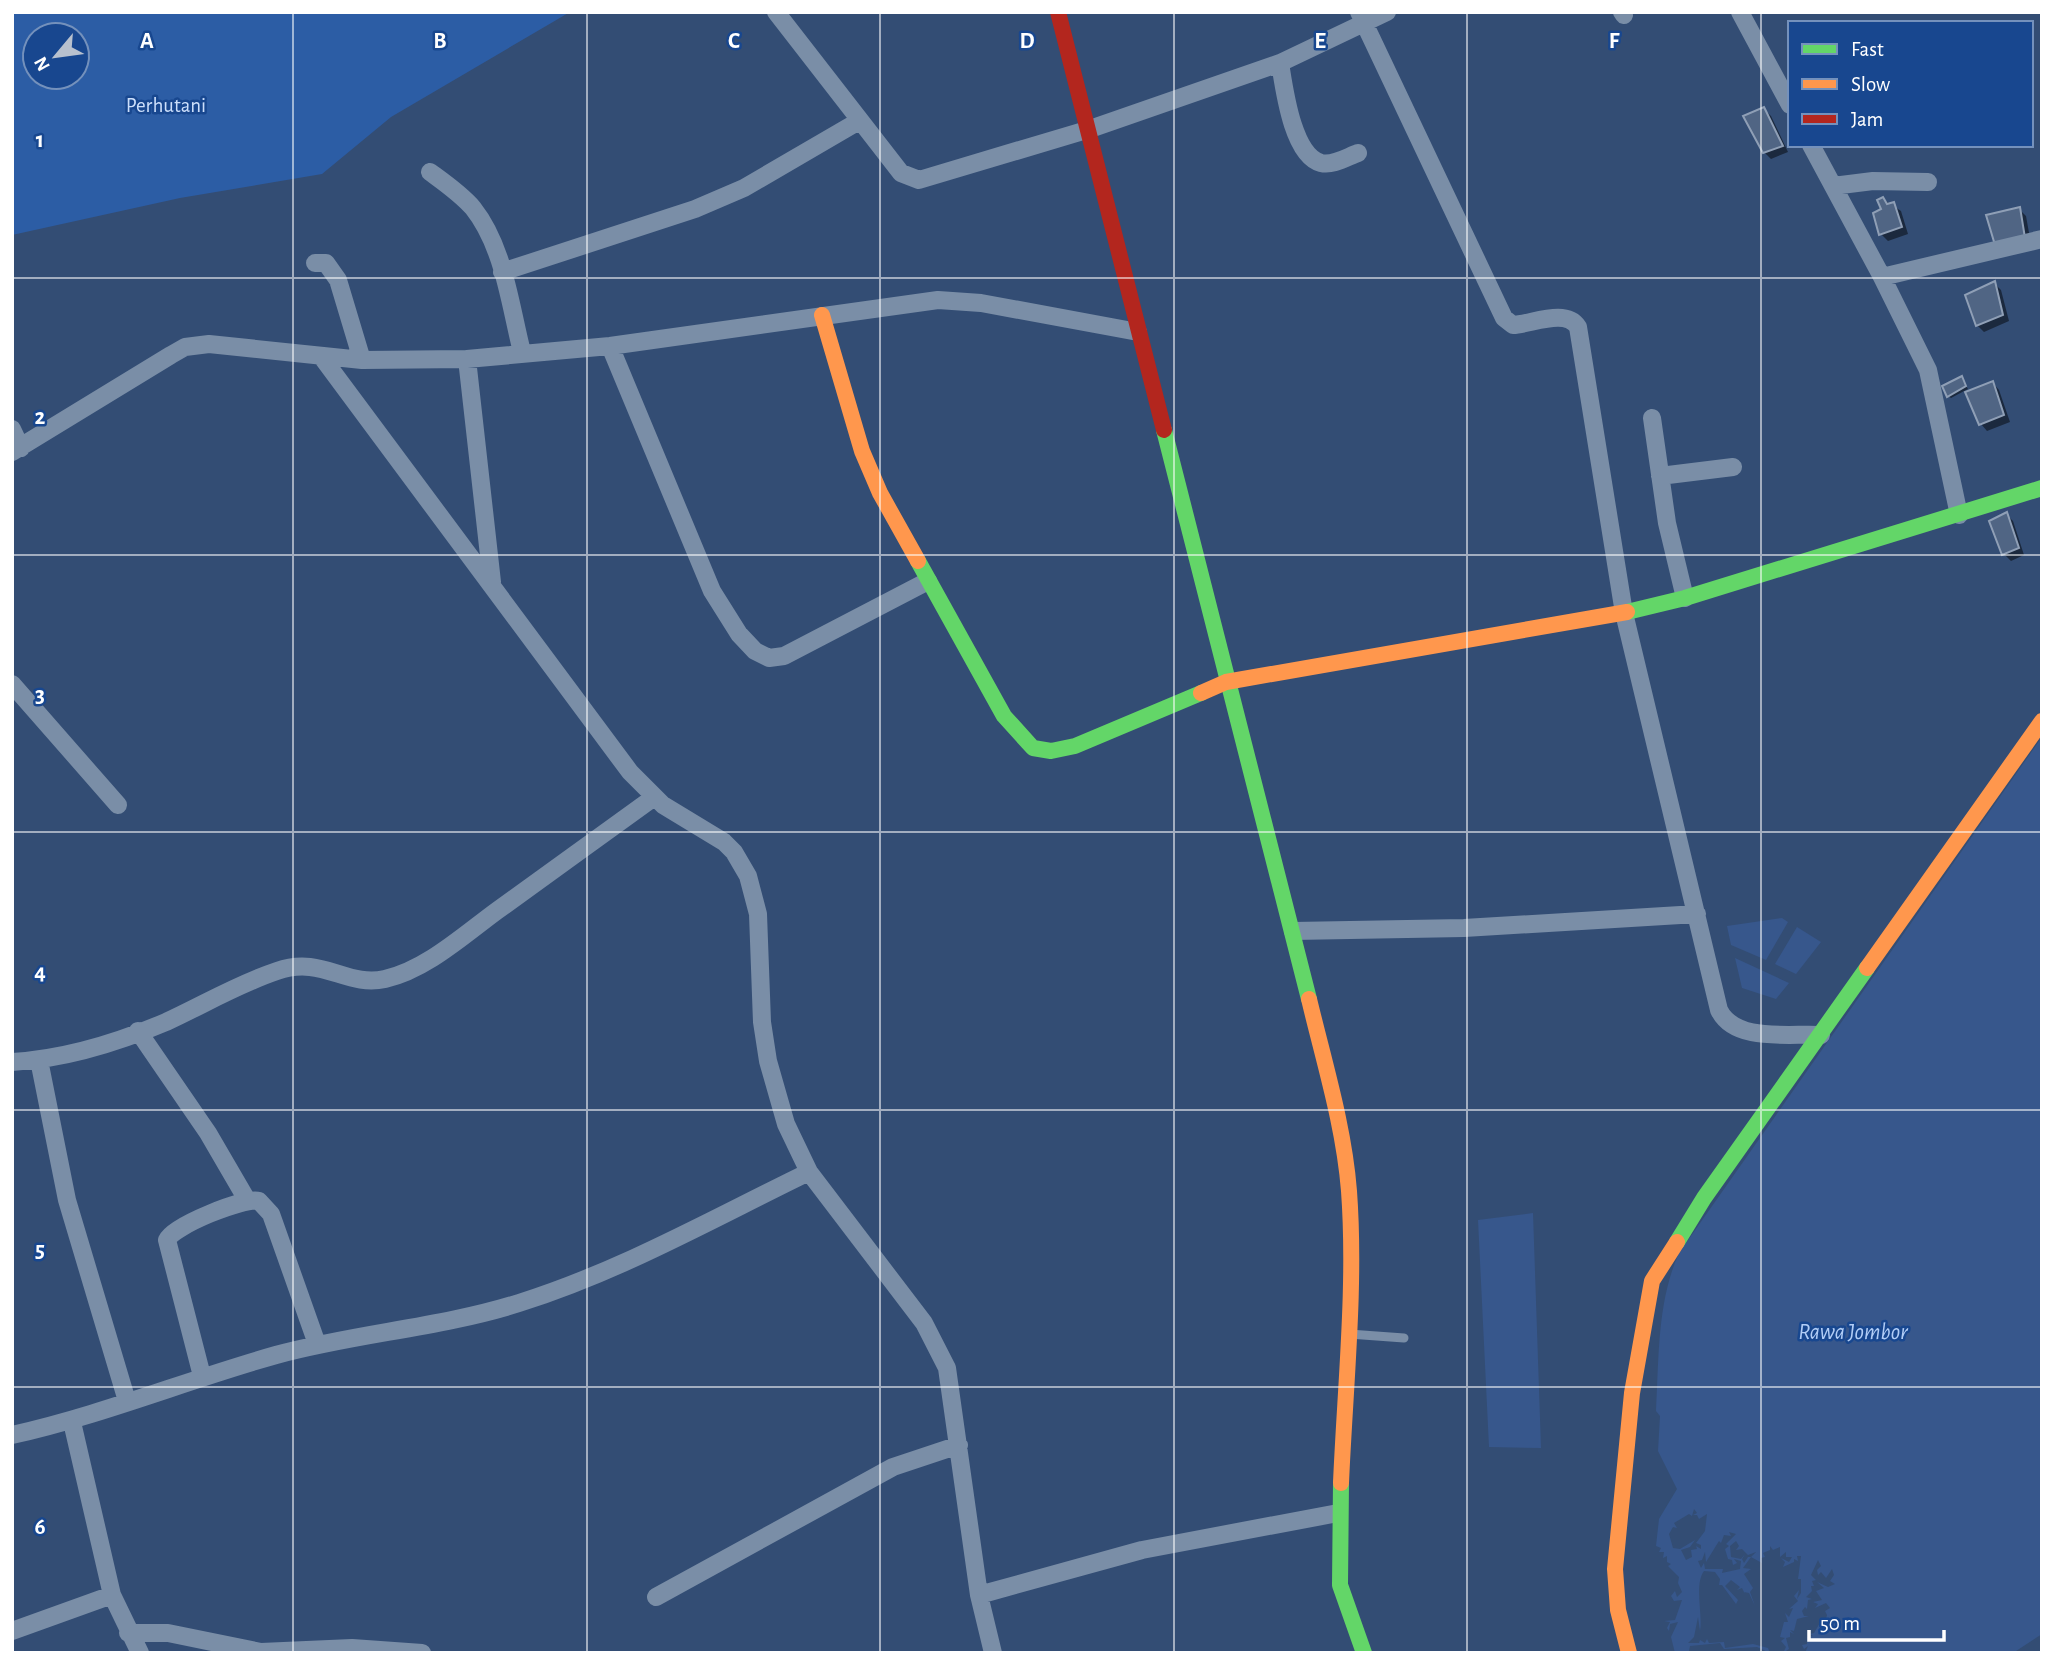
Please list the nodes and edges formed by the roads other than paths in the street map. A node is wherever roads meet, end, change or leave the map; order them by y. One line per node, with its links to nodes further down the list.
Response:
1 (776, 12): 8 (street)
2 (1058, 12): 9 (street)
3 (1387, 12): 5 (street)
4 (1740, 12): 7 (street)
5 (1362, 18): 6 (street); 36 (street)
6 (1280, 63): 9 (street); 11 (street)
7 (1788, 100)
8 (859, 121): 9 (street); 17 (street)
9 (1090, 129): 20 (street)
10 (1812, 147): 14 (street)
11 (1358, 153)
12 (430, 172): 17 (street)
13 (1928, 182): 14 (street)
14 (1833, 186): 18 (street)
15 (2042, 239): 18 (street)
16 (315, 263): 24 (street)
17 (502, 272): 22 (street)
18 (1882, 276): 32 (street)
19 (821, 315): 20 (street); 21 (street); 33 (street)
20 (1138, 332): 37 (street)
21 (610, 346): 22 (street); 33 (street)
22 (522, 352): 25 (street)
23 (321, 356): 24 (street); 28 (street); 34 (street)
24 (362, 359): 25 (street)
25 (467, 359): 34 (street)
26 (1652, 418): 30 (street)
27 (12, 429): 28 (street)
28 (17, 450)
29 (1733, 467): 30 (street)
30 (1660, 476): 35 (street)
31 (2042, 488): 32 (street)
32 (1959, 515): 35 (street)
33 (928, 581): 37 (street)
34 (493, 587): 40 (street)
35 (1685, 598): 36 (street)
36 (1624, 613): 37 (street); 42 (street)
37 (1226, 682): 43 (street)
38 (12, 684): 41 (street)
39 (2042, 721): 45 (street)
40 (653, 798): 44 (street); 48 (street)
41 (118, 805)
42 (1697, 914): 43 (street); 45 (street)
43 (1293, 931): 50 (street)
44 (138, 1031): 46 (street); 49 (street)
45 (1821, 1035): 68 (street)
46 (39, 1060): 47 (street); 54 (street)
47 (12, 1062)
48 (809, 1172): 52 (street); 57 (street)
49 (247, 1200): 52 (street); 53 (street)
50 (1347, 1334): 51 (lane); 58 (street)
51 (1404, 1338)
52 (317, 1344): 53 (street)
53 (202, 1376): 54 (street)
54 (127, 1401): 55 (street)
55 (72, 1422): 56 (street); 59 (street)
56 (12, 1435)
57 (959, 1445): 60 (street); 61 (street)
58 (1338, 1513): 60 (street); 67 (street)
59 (112, 1595): 62 (street); 63 (street)
60 (979, 1595): 66 (street)
61 (656, 1597)
62 (12, 1631)
63 (128, 1633): 64 (street); 65 (street)
64 (140, 1653)
65 (422, 1653)
66 (993, 1653)
67 (1364, 1653)
68 (1629, 1653)

